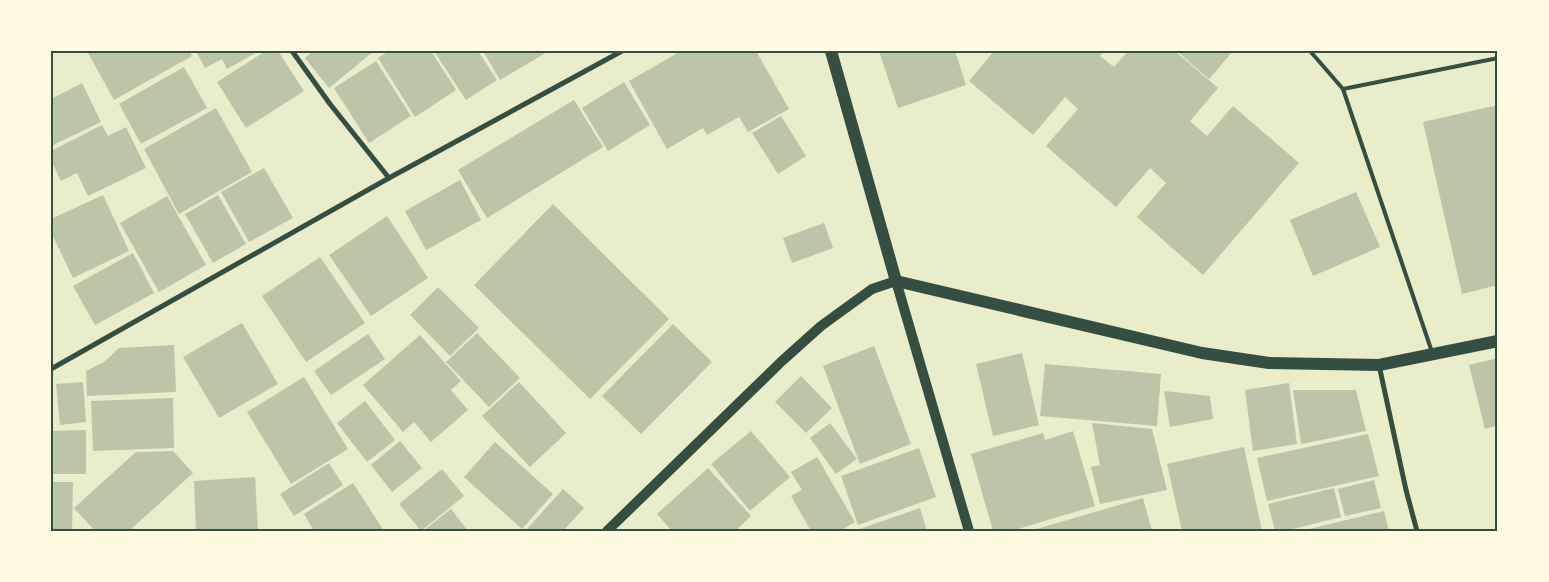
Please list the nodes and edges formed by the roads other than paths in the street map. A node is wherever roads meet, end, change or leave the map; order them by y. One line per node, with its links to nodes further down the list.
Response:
1 (292, 51): 7 (street)
2 (622, 51): 7 (street)
3 (831, 51): 8 (main road)
4 (1310, 51): 6 (lane)
5 (1498, 58): 6 (lane)
6 (1343, 89): 10 (lane)
7 (389, 178): 12 (street)
8 (896, 282): 11 (main road); 13 (main road); 14 (main road)
9 (1498, 341): 10 (main road)
10 (1433, 354): 11 (main road)
11 (1379, 365): 15 (street)
12 (51, 369)
13 (607, 531)
14 (969, 531)
15 (1417, 531)

